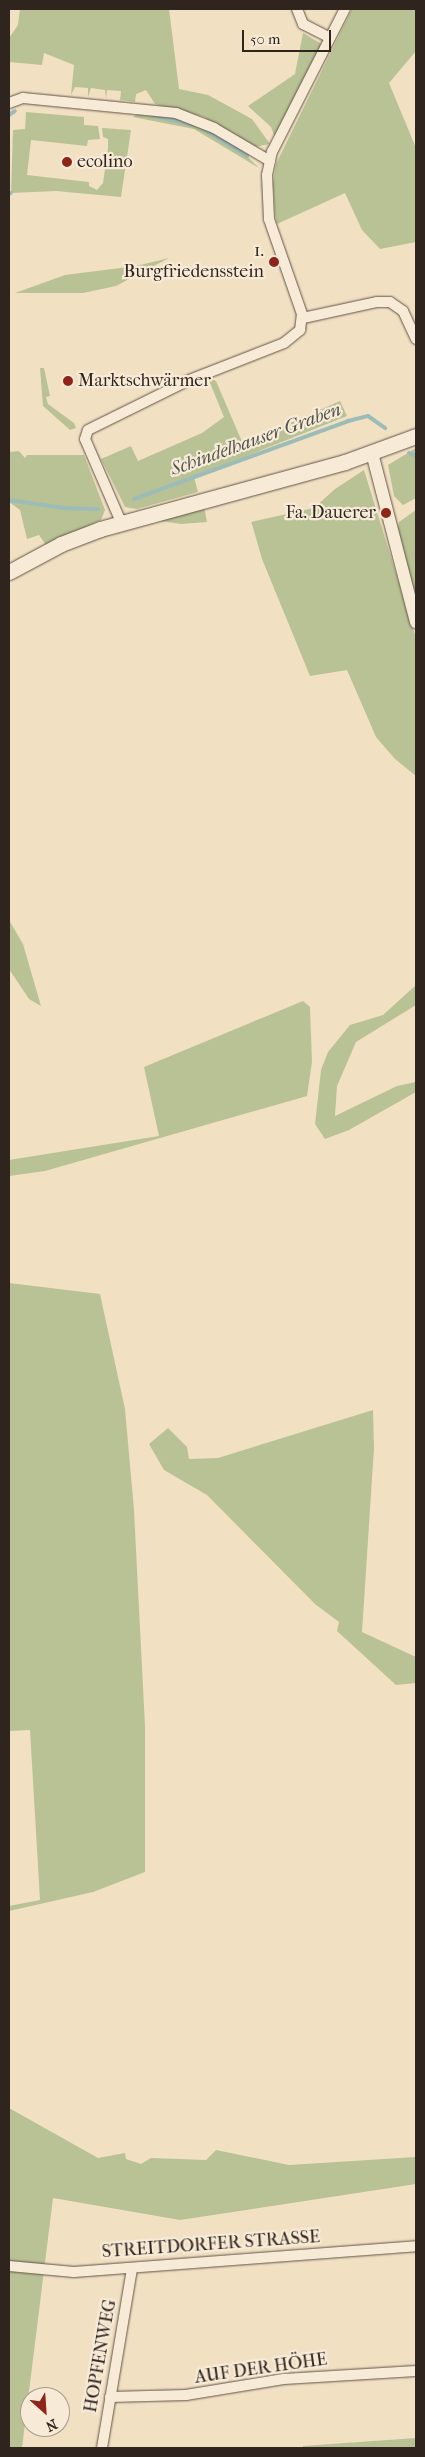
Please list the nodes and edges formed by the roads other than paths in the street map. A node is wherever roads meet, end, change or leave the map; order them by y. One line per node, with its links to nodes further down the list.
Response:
1 (297, 9): 3 (street)
2 (345, 9): 3 (street)
3 (330, 38): 5 (street)
4 (9, 103): 5 (street)
5 (270, 161): 6 (street)
6 (303, 318): 7 (street); 10 (street)
7 (416, 339)
8 (406, 440): 9 (main road)
9 (372, 453): 10 (main road); 12 (street)
10 (121, 522): 11 (main road)
11 (9, 572)
12 (416, 622)
13 (416, 2246): 15 (street, STREITDORFER STRASSE)
14 (9, 2266): 15 (street, STREITDORFER STRASSE)
15 (132, 2268): 17 (street, HOPFENWEG)
16 (416, 2371): 17 (street, AUF DER HÖHE)
17 (110, 2397): 18 (street, HOPFENWEG)
18 (102, 2448)

